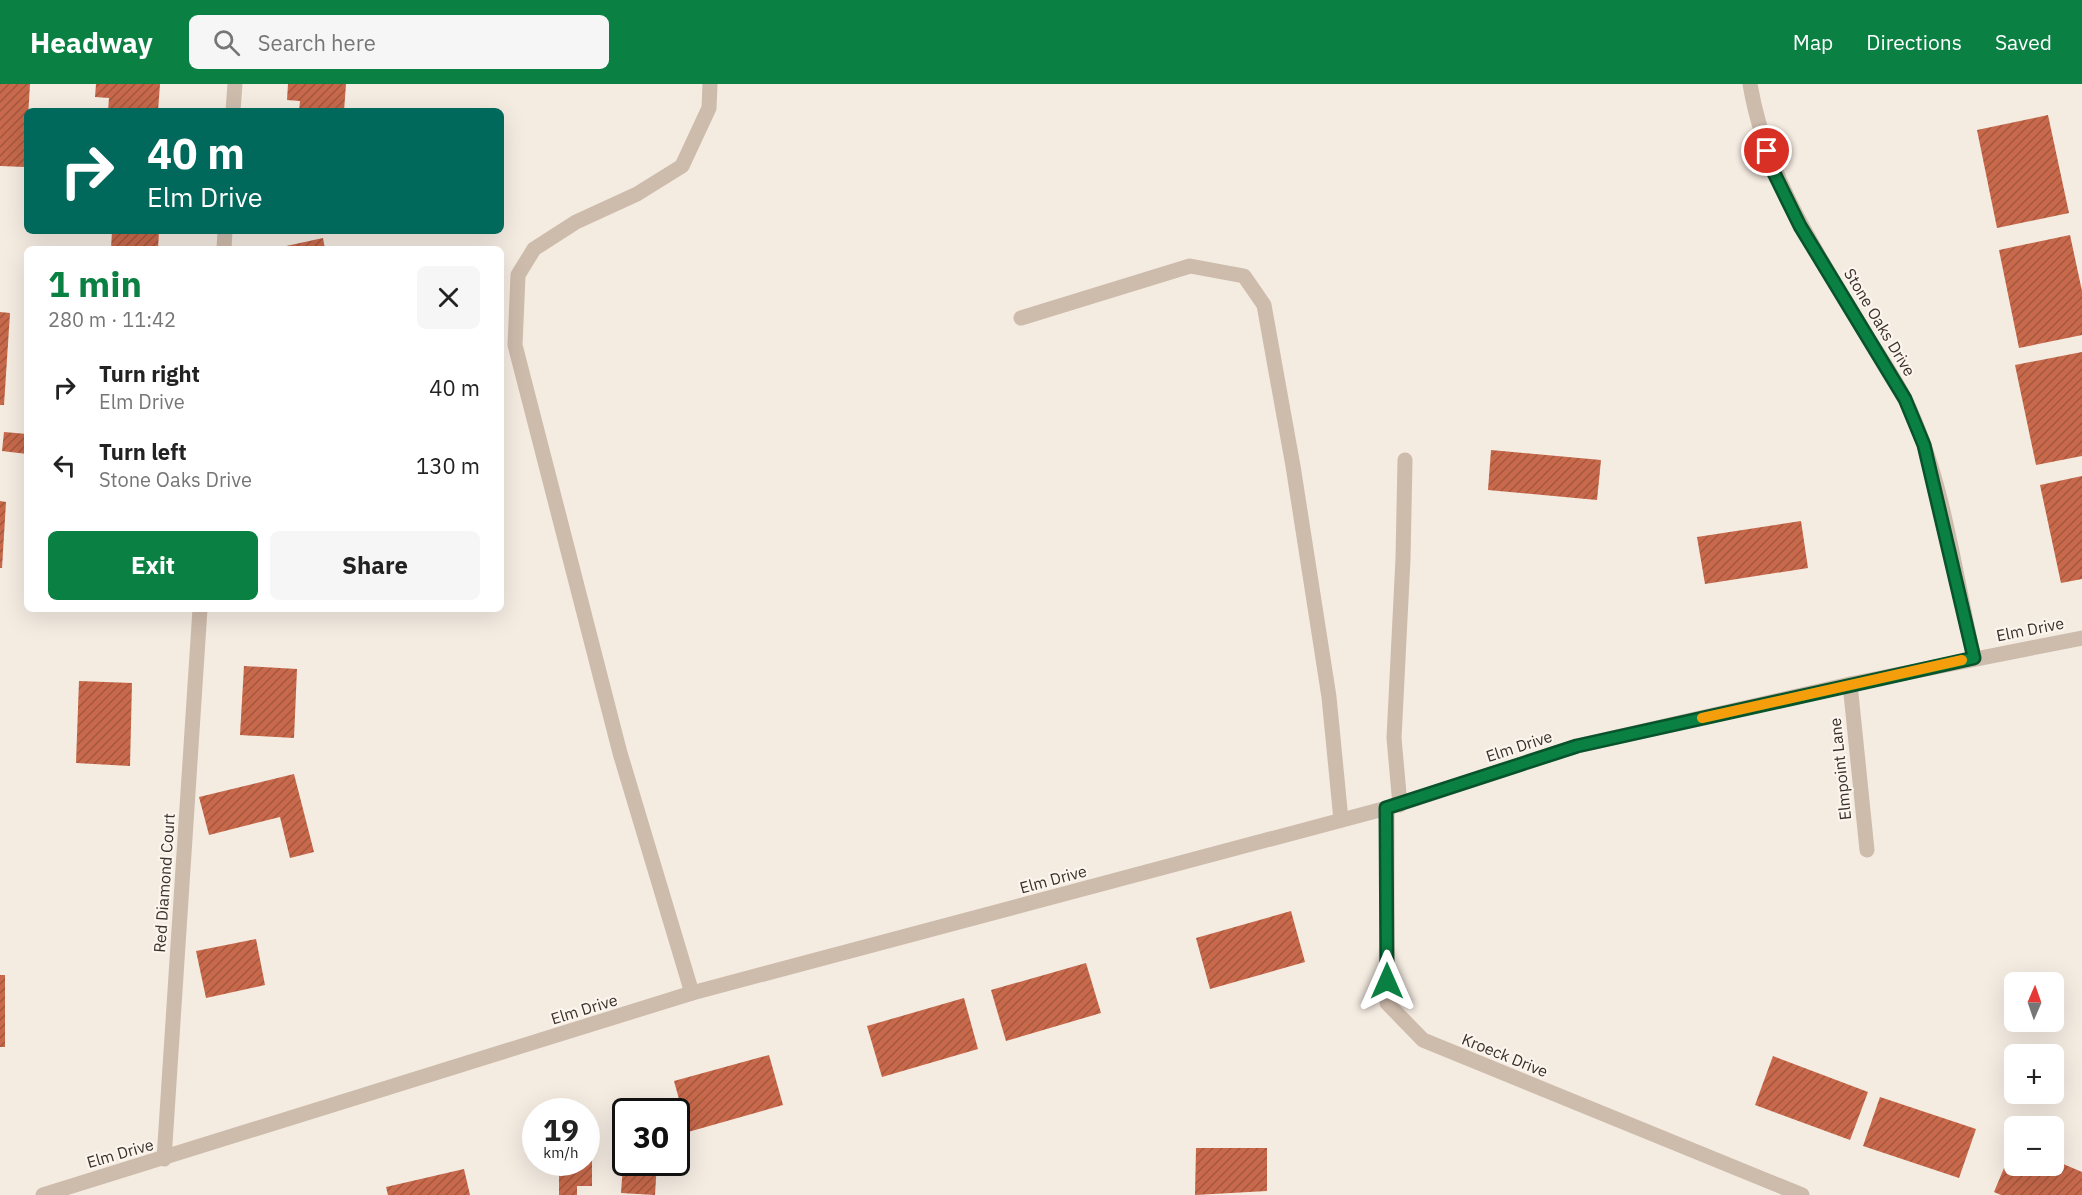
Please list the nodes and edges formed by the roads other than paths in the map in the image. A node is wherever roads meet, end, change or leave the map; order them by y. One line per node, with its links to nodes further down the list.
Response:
1 (235, 84): 4 (street)
2 (710, 84): 14 (street)
3 (1750, 84): 9 (street, Stone Oaks Drive)
4 (233, 108)
5 (1021, 318): 12 (street)
6 (1405, 460): 11 (street, Kroeck Drive)
7 (200, 612): 15 (street, Red Diamond Court)
8 (2082, 638): 9 (street, Elm Drive)
9 (1974, 658): 10 (street, Elm Drive)
10 (1850, 684): 11 (street, Elm Drive); 13 (street, Elmpoint Lane)
11 (1393, 806): 12 (street, Elm Drive); 17 (street, Kroeck Drive)
12 (1341, 820): 14 (street, Elm Drive)
13 (1867, 850)
14 (692, 993): 15 (street, Elm Drive)
15 (164, 1159): 16 (street, Elm Drive)
16 (43, 1195)
17 (1802, 1195)

